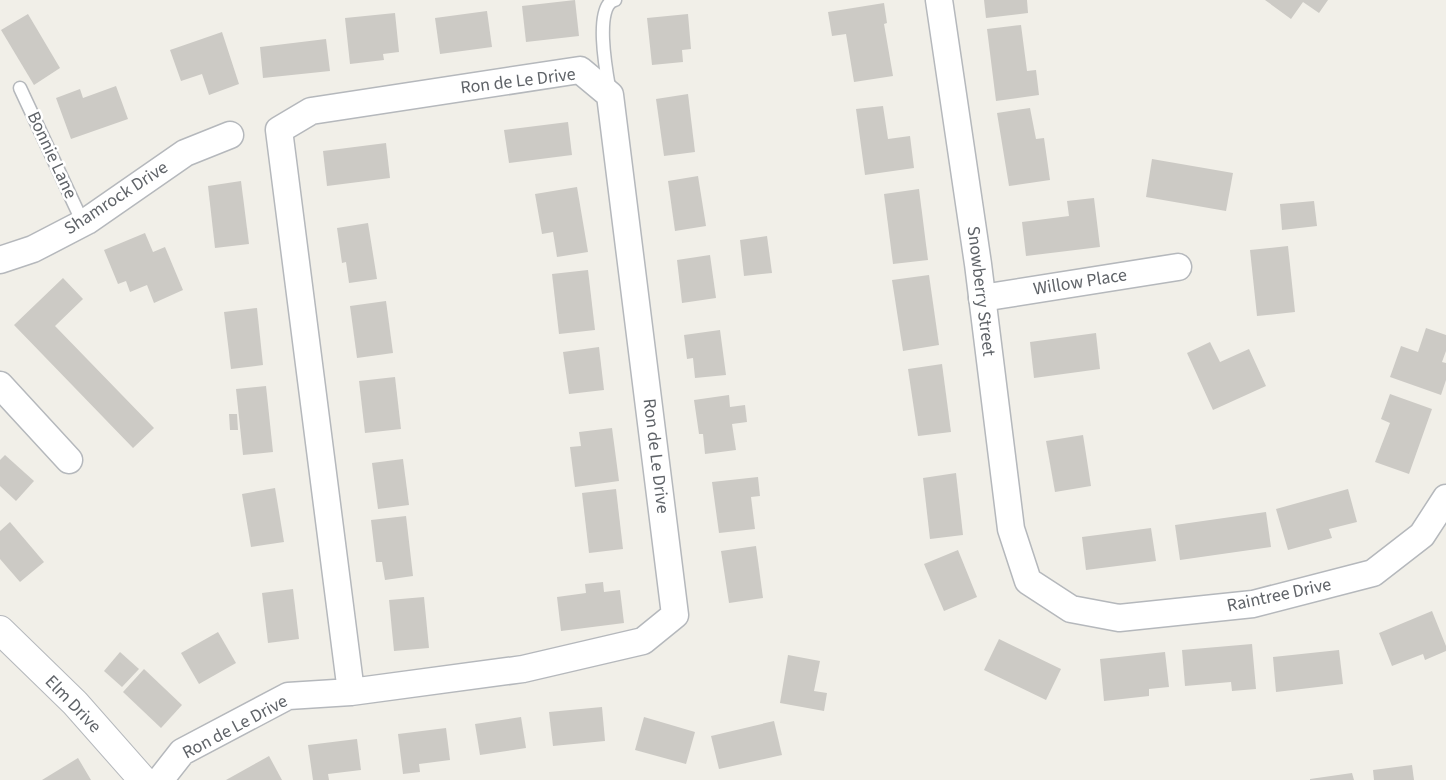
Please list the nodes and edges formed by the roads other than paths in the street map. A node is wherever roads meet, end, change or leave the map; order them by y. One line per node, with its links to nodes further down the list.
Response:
1 (615, 0): 4 (lane)
2 (939, 0): 9 (street, Snowberry Street)
3 (20, 88): 6 (lane, Bonnie Lane)
4 (610, 95): 15 (street, Ron de Le Drive); 15 (street, Ron de Le Drive)
5 (230, 135): 6 (street, Shamrock Drive)
6 (83, 223): 7 (street, Shamrock Drive)
7 (0, 260)
8 (1178, 266): 9 (street, Willow Place)
9 (982, 298): 13 (street, Snowberry Street)
10 (0, 385): 11 (street)
11 (69, 460)
12 (1446, 498): 13 (street, Raintree Drive)
13 (1028, 581)
14 (0, 630): 16 (street, Elm Drive)
15 (351, 692): 17 (street, Ron de Le Drive)
16 (143, 780)
17 (160, 780)

